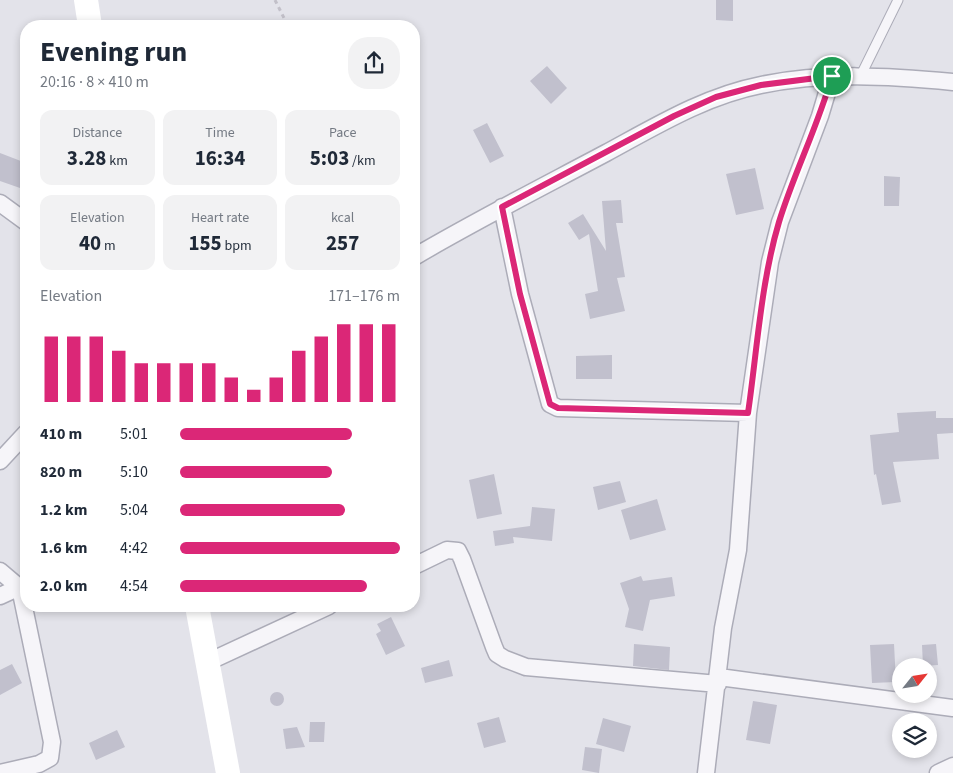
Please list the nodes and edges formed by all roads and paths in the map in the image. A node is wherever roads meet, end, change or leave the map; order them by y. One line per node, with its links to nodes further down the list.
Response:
1 (86, 0): 4 (main road)
2 (275, 0): 5 (path)
3 (898, 0): 7 (lane)
4 (89, 20)
5 (285, 20)
6 (832, 76): 7 (street); 10 (street); 13 (street)
7 (860, 77): 8 (street)
8 (953, 82)
9 (0, 203): 11 (street)
10 (502, 207): 12 (street); 13 (street)
11 (20, 218)
12 (420, 254)
13 (748, 413): 25 (street)
14 (20, 439): 15 (street)
15 (0, 461)
16 (420, 563): 25 (street)
17 (0, 571): 18 (street)
18 (20, 584)
19 (20, 587): 20 (street)
20 (0, 596)
21 (28, 612): 28 (street)
22 (198, 612): 24 (main road)
23 (316, 612): 24 (street)
24 (208, 662): 29 (main road)
25 (718, 681): 26 (street); 30 (street)
26 (953, 708)
27 (953, 766): 31 (street)
28 (0, 772)
29 (228, 773)
30 (706, 773)
31 (938, 773)

